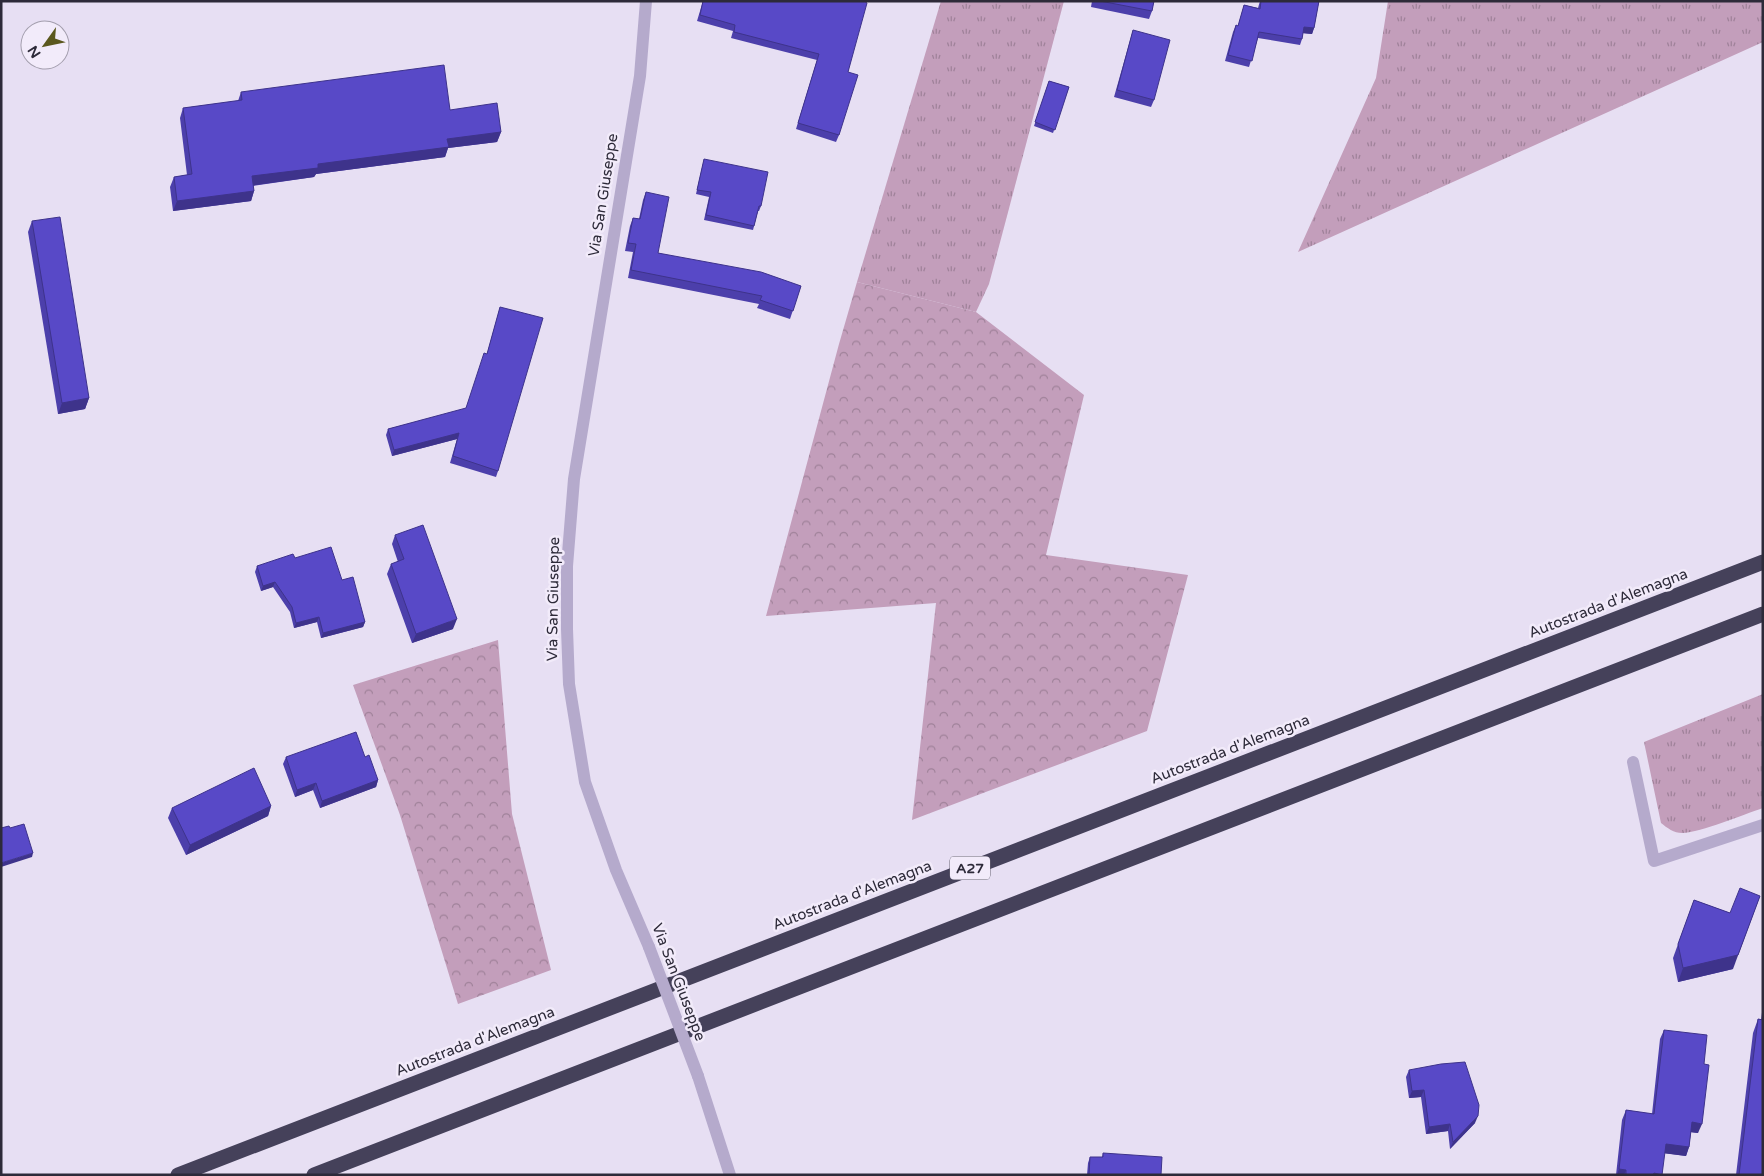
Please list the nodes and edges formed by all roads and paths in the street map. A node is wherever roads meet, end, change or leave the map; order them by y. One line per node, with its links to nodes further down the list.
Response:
1 (646, 1): 8 (street, Via San Giuseppe, bridge)
2 (1763, 562): 6 (highway, Autostrada d'Alemagna / A27)
3 (1763, 614): 7 (highway)
4 (1634, 762): 5 (street)
5 (1763, 825)
6 (178, 1175)
7 (314, 1175)
8 (730, 1175)

